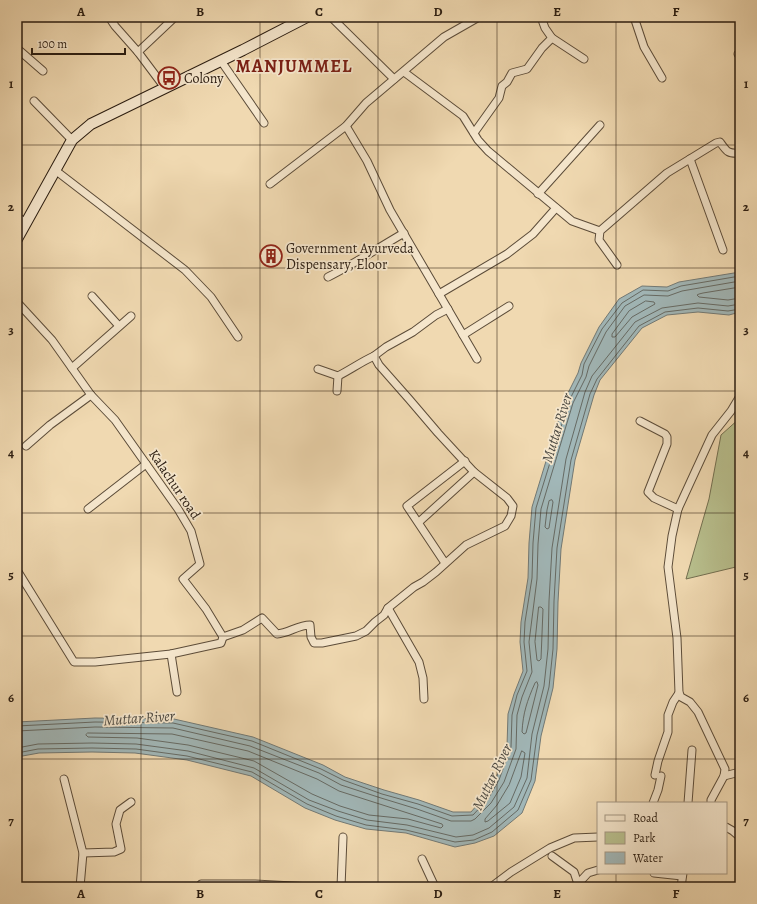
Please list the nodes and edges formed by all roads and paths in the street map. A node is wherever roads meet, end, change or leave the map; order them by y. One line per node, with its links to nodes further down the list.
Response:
1 (109, 17): 10 (street)
2 (175, 17): 10 (street)
3 (307, 17): 12 (main road)
4 (330, 17): 16 (street)
5 (479, 17): 14 (street)
6 (541, 17): 8 (street)
7 (634, 17): 15 (street)
8 (552, 38): 11 (street); 22 (street)
9 (17, 49): 13 (street)
10 (138, 52): 17 (street)
11 (584, 60)
12 (221, 61): 17 (main road); 19 (street)
13 (43, 71)
14 (404, 72): 16 (street); 22 (street)
15 (662, 78)
16 (394, 79): 21 (street)
17 (165, 88): 23 (main road)
18 (34, 101): 23 (street)
19 (264, 123)
20 (600, 125): 28 (street)
21 (346, 126): 27 (street); 33 (street)
22 (474, 134): 28 (street)
23 (72, 140): 26 (main road)
24 (740, 153): 25 (street)
25 (690, 159): 32 (street); 35 (street)
26 (56, 170): 31 (main road); 46 (street)
27 (270, 184)
28 (538, 194): 29 (street)
29 (556, 208): 32 (street); 38 (street)
30 (17, 217): 31 (street)
31 (26, 223): 34 (main road)
32 (600, 230): 36 (street)
33 (404, 233): 37 (street); 38 (street)
34 (17, 239)
35 (723, 250)
36 (617, 265)
37 (328, 277)
38 (439, 294): 42 (street)
39 (92, 296): 44 (street)
40 (17, 302): 49 (street, Kalachur road)
41 (509, 306): 45 (street)
42 (448, 309): 45 (street); 47 (street)
43 (131, 316): 44 (street)
44 (119, 326): 49 (street)
45 (463, 335): 48 (street)
46 (238, 337)
47 (374, 356): 51 (street); 57 (street)
48 (477, 359)
49 (72, 368): 53 (street, Kalachur road)
50 (318, 369): 51 (street)
51 (338, 376): 52 (street)
52 (337, 391)
53 (91, 395): 56 (street); 58 (street, Kalachur road)
54 (740, 396): 61 (street)
55 (640, 421): 61 (street)
56 (26, 446)
57 (465, 461): 59 (street); 62 (street)
58 (146, 464): 60 (street); 66 (street, Kalachur road)
59 (474, 472): 62 (street); 63 (street)
60 (88, 509)
61 (678, 509): 69 (street)
62 (419, 522): 63 (street)
63 (445, 563): 65 (street)
64 (17, 570): 67 (street)
65 (388, 608): 66 (street); 70 (street)
66 (223, 637): 67 (street)
67 (171, 654): 68 (street)
68 (177, 692)
69 (680, 694): 73 (street); 76 (street)
70 (424, 699)
71 (692, 750): 77 (street)
72 (740, 772): 73 (street)
73 (724, 776): 78 (street)
74 (64, 779): 83 (street)
75 (131, 802): 83 (street)
76 (653, 802)
77 (688, 802)
78 (711, 802)
79 (727, 828): 80 (street)
80 (740, 836)
81 (342, 837): 92 (street)
82 (597, 837): 94 (street)
83 (83, 853): 89 (street)
84 (552, 856): 88 (street)
85 (422, 859): 93 (street)
86 (597, 870): 88 (street)
87 (682, 874): 95 (street)
88 (579, 886)
89 (80, 887)
90 (199, 887): 91 (street)
91 (312, 887)
92 (341, 887)
93 (435, 887)
94 (491, 887)
95 (681, 887)

